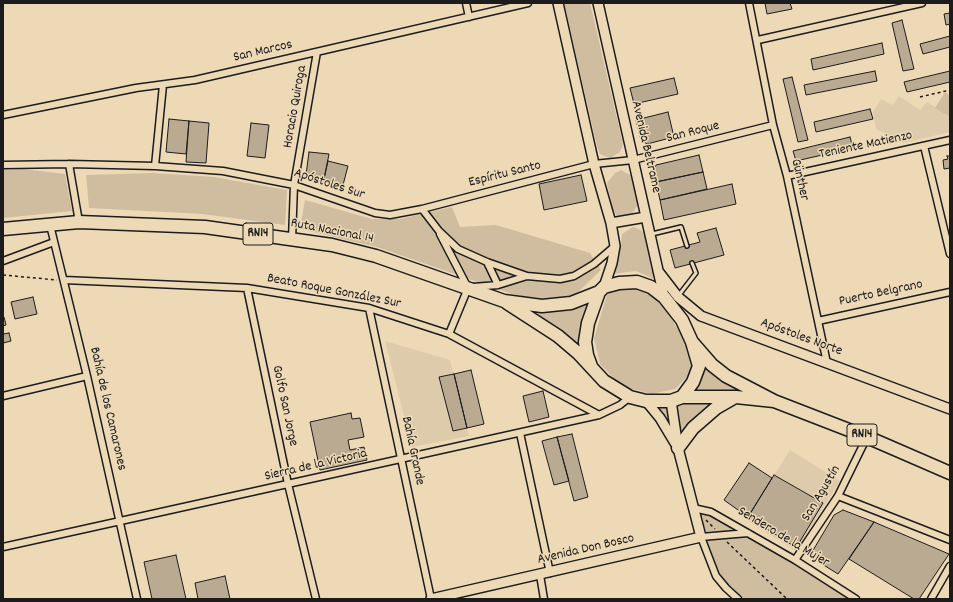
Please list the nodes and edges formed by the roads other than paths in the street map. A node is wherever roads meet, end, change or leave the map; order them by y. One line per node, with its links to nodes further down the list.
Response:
1 (466, 3): 7 (street)
2 (528, 3): 7 (street, San Marcos)
3 (558, 3): 17 (main road)
4 (598, 3): 15 (main road, Avenida Beltrame)
5 (749, 3): 8 (street, Günther)
6 (922, 3): 8 (street)
7 (469, 17): 9 (street, San Marcos)
8 (758, 40): 12 (street, Günther)
9 (318, 52): 10 (street, San Marcos); 21 (street, Horacio Quiroga)
10 (163, 85): 11 (street, San Marcos); 19 (street)
11 (3, 115)
12 (773, 125): 15 (street, San Roque); 20 (street, Günther)
13 (950, 140): 14 (street, Teniente Matienzo)
14 (924, 146): 20 (street, Teniente Matienzo); 34 (street)
15 (633, 160): 17 (street, San Roque); 23 (main road, Avenida Beltrame)
16 (69, 164): 18 (street, Apóstoles Sur); 19 (street, Apóstoles Sur); 24 (street)
17 (594, 164): 22 (street, Espíritu Santo); 25 (main road)
18 (3, 165)
19 (155, 166): 21 (street, Apóstoles Sur)
20 (787, 176): 50 (street, Günther)
21 (294, 185): 22 (street, Apóstoles Sur); 30 (street, Horacio Quiroga)
22 (422, 209): 28 (street)
23 (646, 217): 25 (main road); 29 (main road, Avenida Beltrame)
24 (79, 222): 26 (highway, Ruta Nacional 14 / RN14); 30 (highway, Ruta Nacional 14 / RN14)
25 (611, 223): 32 (main road)
26 (50, 224): 27 (highway, Ruta Nacional 14 / RN14); 31 (street, Bahía de los Camarones)
27 (3, 229)
28 (439, 231): 36 (street); 43 (street)
29 (650, 235): 33 (lane); 38 (main road, Avenida Beltrame)
30 (292, 239): 43 (highway, Ruta Nacional 14 / RN14)
31 (54, 242): 35 (street); 40 (street, Bahía de los Camarones)
32 (615, 246): 39 (street); 44 (main road)
33 (687, 246)
34 (950, 254)
35 (3, 261)
36 (487, 262): 39 (street); 41 (street)
37 (692, 263): 47 (lane)
38 (658, 271): 46 (main road, Avenida Beltrame); 47 (main road, Apóstoles Norte)
39 (526, 276): 41 (street)
40 (64, 280): 42 (street, Beato Roque González Sur); 55 (street, Bahía de los Camarones)
41 (498, 285): 43 (street)
42 (247, 288): 49 (street, Beato Roque González Sur); 69 (street, Golfo San Jorge)
43 (468, 288): 48 (highway, Ruta Nacional 14 / RN14); 51 (street)
44 (601, 289): 46 (highway, Ruta Nacional 14 / RN14); 48 (highway, Ruta Nacional 14 / RN14); 54 (highway, Ruta Nacional 14 / RN14)
45 (950, 292): 50 (street, Puerto Belgrano)
46 (664, 297): 52 (highway, Ruta Nacional 14 / RN14)
47 (678, 297): 53 (main road, Apóstoles Norte)
48 (504, 301): 54 (highway, Ruta Nacional 14 / RN14)
49 (369, 308): 51 (street, Beato Roque González Sur); 67 (street, Bahía Grande)
50 (818, 320): 53 (street, Günther)
51 (449, 334): 63 (street, Beato Roque González Sur)
52 (692, 342): 59 (highway, Ruta Nacional 14 / RN14); 61 (highway, Ruta Nacional 14 / RN14)
53 (827, 363): 62 (main road, Apóstoles Norte)
54 (593, 370): 58 (highway, Ruta Nacional 14 / RN14)
55 (87, 376): 56 (street); 72 (street, Bahía de los Camarones)
56 (3, 396)
57 (736, 396): 59 (highway, Ruta Nacional 14 / RN14); 61 (highway, Ruta Nacional 14 / RN14); 66 (highway)
58 (630, 397): 60 (highway, Ruta Nacional 14 / RN14); 63 (street, Sierra de la Victoria)
59 (676, 399): 60 (highway, Ruta Nacional 14 / RN14); 66 (main road)
60 (646, 401): 66 (main road)
61 (774, 401): 65 (highway, Ruta Nacional 14 / RN14)
62 (950, 409)
63 (599, 415): 64 (street, Sierra de la Victoria)
64 (520, 433): 67 (street, Sierra de la Victoria); 79 (street)
65 (867, 437): 68 (highway, Ruta Nacional 14 / RN14); 70 (street, San Agustín)
66 (678, 448): 71 (main road)
67 (402, 459): 69 (street, Sierra de la Victoria); 83 (street, Bahía Grande)
68 (950, 472)
69 (288, 484): 72 (street, Sierra de la Victoria); 82 (street, Golfo San Jorge)
70 (838, 496): 75 (street); 77 (street, San Agustín)
71 (693, 508): 73 (street, Sendero de la Mujer); 74 (main road)
72 (120, 521): 76 (street, Sierra de la Victoria); 81 (street, Bahía de los Camarones)
73 (748, 533): 74 (street, Avenida Don Bosco); 77 (street, Sendero de la Mujer)
74 (701, 537): 79 (main road, Avenida Don Bosco); 85 (street)
75 (950, 540)
76 (3, 547)
77 (795, 560): 86 (street, Sendero de la Mujer)
78 (950, 566): 87 (street)
79 (550, 573): 80 (main road, Avenida Don Bosco)
80 (540, 575): 83 (main road, Avenida Don Bosco); 84 (street)
81 (137, 599)
82 (316, 599)
83 (431, 599)
84 (544, 599)
85 (738, 599)
86 (856, 599)
87 (931, 599)

